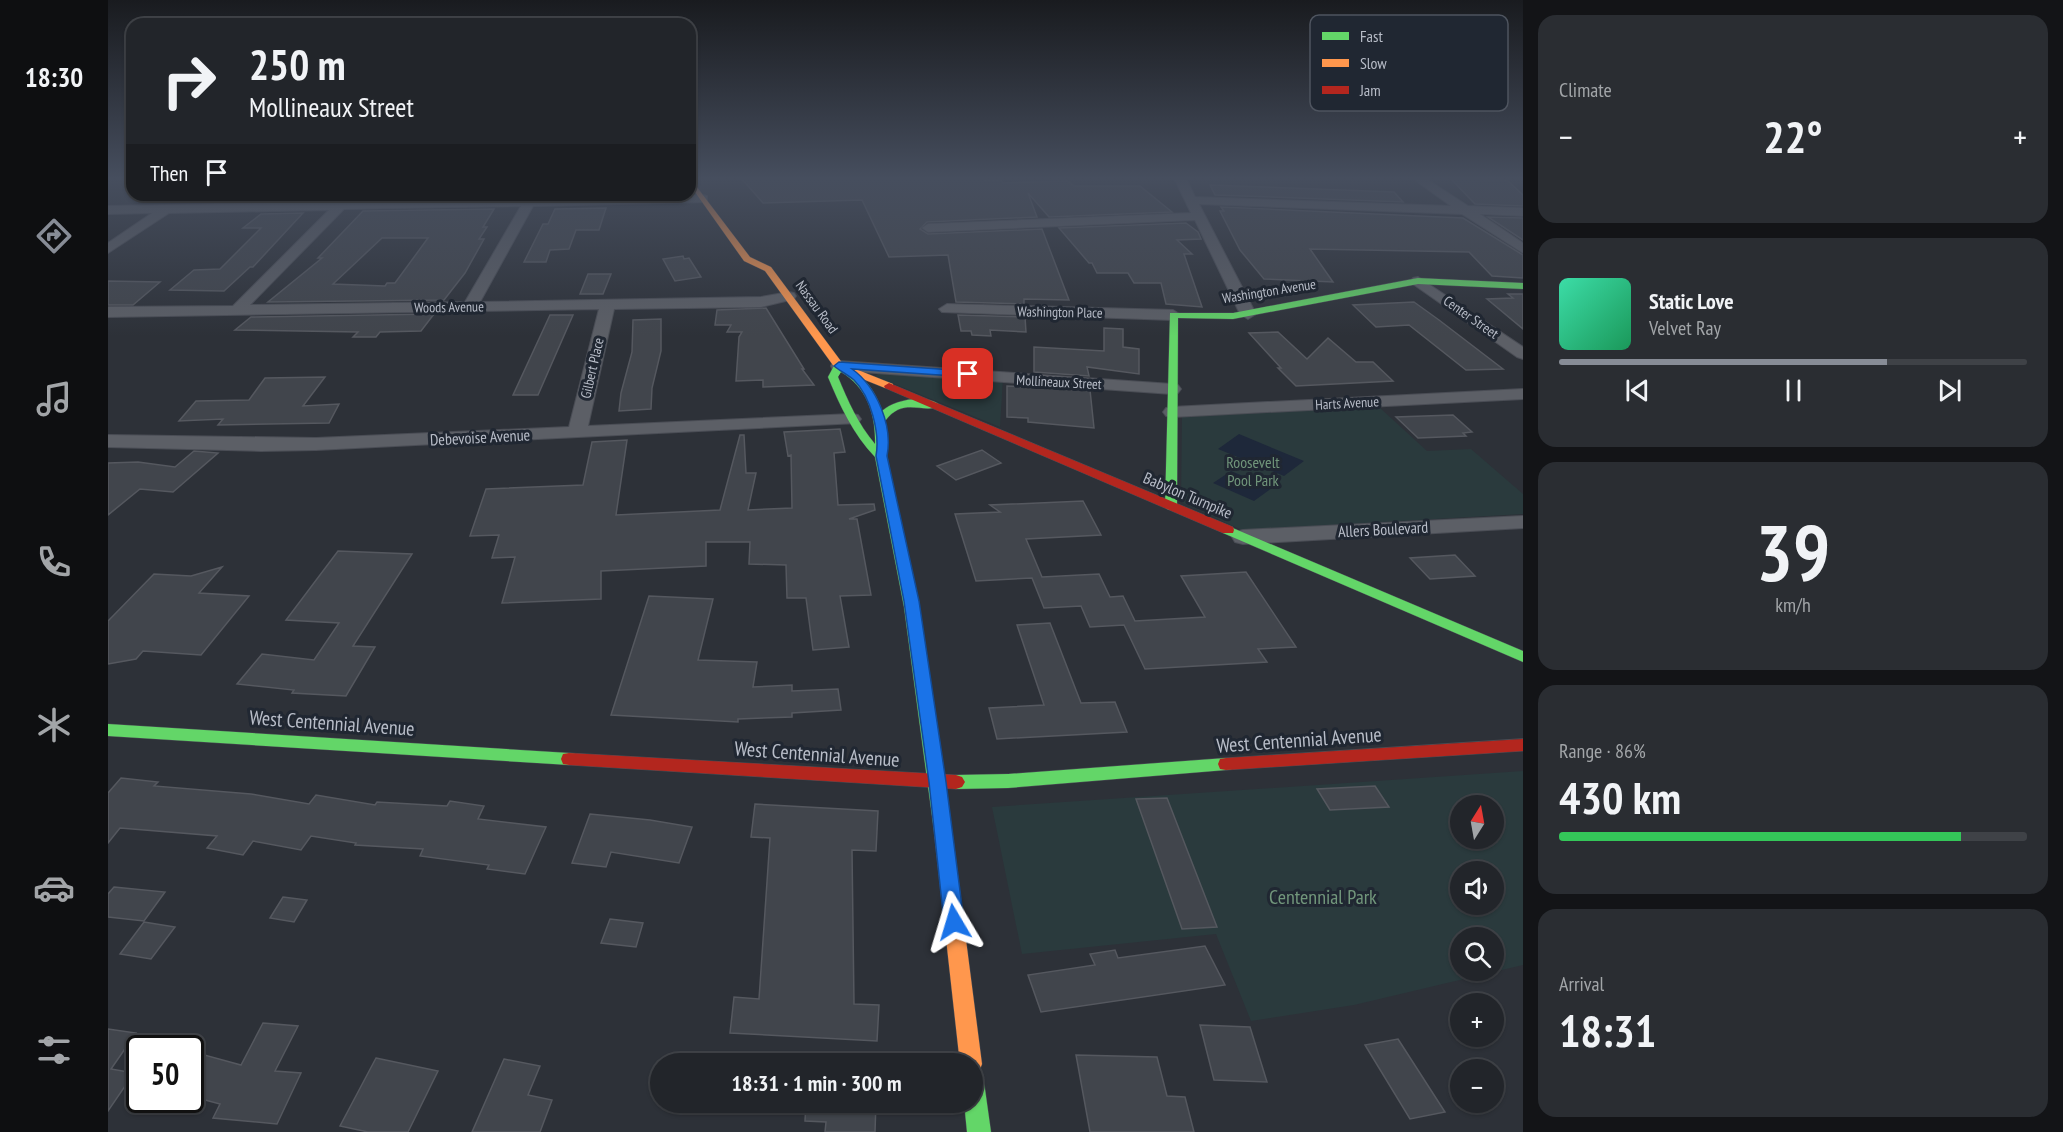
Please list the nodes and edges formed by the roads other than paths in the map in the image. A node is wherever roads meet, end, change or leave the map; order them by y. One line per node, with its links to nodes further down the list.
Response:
1 (134, 231): 7 (street)
2 (315, 231): 17 (street)
3 (513, 231): 15 (street)
4 (726, 231): 10 (main road, Nassau Road)
5 (1206, 231): 19 (street)
6 (1495, 231): 8 (street)
7 (108, 249)
8 (1523, 249)
9 (765, 251): 10 (main road, Nassau Road)
10 (768, 269): 13 (main road, Nassau Road)
11 (1418, 281): 12 (main road, Washington Avenue); 19 (main road, Washington Avenue); 21 (street, Center Street)
12 (1523, 286)
13 (789, 296): 14 (street, Woods Avenue); 22 (main road, Nassau Road)
14 (608, 304): 15 (street, Woods Avenue); 29 (street, Gilbert Place)
15 (470, 306): 17 (street, Woods Avenue)
16 (947, 309): 20 (street, Washington Place)
17 (237, 310): 18 (street, Woods Avenue)
18 (108, 312)
19 (1248, 314): 20 (main road, Washington Avenue)
20 (1173, 315): 23 (main road)
21 (1523, 354)
22 (839, 366): 23 (street, Mollineaux Street); 25 (main road, Babylon Turnpike); 27 (main road); 28 (main road, Nassau Road)
23 (1172, 389): 26 (main road)
24 (1523, 394): 26 (street, Harts Avenue)
25 (934, 405): 28 (main road); 32 (main road, Babylon Turnpike)
26 (1172, 412): 32 (main road)
27 (852, 419): 29 (street, Debevoise Avenue); 31 (main road)
28 (879, 421): 31 (main road, Nassau Road)
29 (577, 432): 30 (street, Debevoise Avenue)
30 (108, 441)
31 (881, 456): 38 (main road, Nassau Road)
32 (1171, 506): 34 (main road, Babylon Turnpike)
33 (1523, 522): 34 (street, Allers Boulevard)
34 (1243, 537): 35 (main road, Babylon Turnpike)
35 (1523, 657)
36 (108, 730): 38 (main road, West Centennial Avenue)
37 (1523, 745): 38 (main road, West Centennial Avenue)
38 (938, 782): 39 (main road, Nassau Road)
39 (970, 1053)
40 (977, 1113): 41 (main road)
41 (979, 1132)

